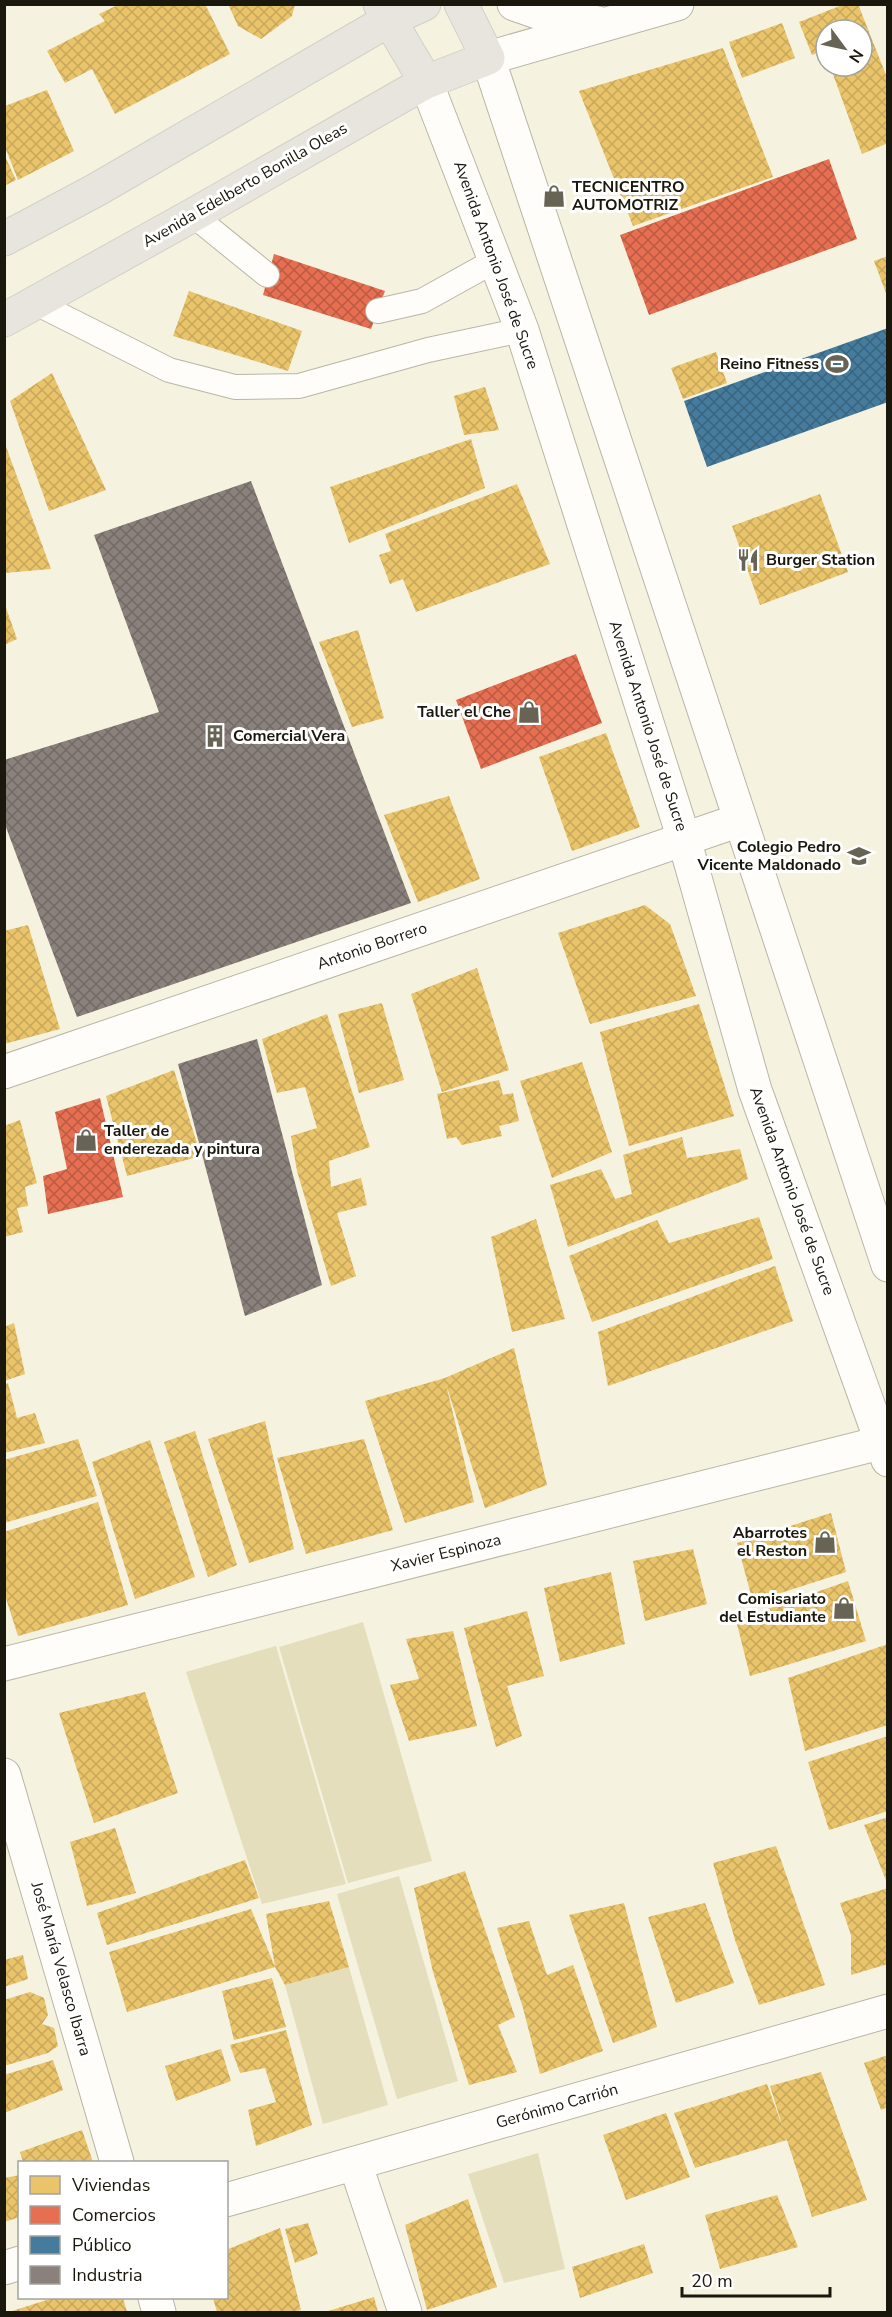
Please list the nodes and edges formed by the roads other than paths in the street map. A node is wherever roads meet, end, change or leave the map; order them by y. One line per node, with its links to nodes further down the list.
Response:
1 (424, 4): 5 (main road)
2 (461, 4): 7 (main road)
3 (514, 4): 6 (street)
4 (677, 4): 6 (street)
5 (385, 12): 8 (main road, Avenida Antonio José de Sucre); 10 (main road)
6 (605, 25): 7 (street)
7 (488, 58): 8 (main road, Avenida Edelberto Bonilla Oleas); 17 (street)
8 (426, 82): 9 (main road, Avenida Edelberto Bonilla Oleas); 11 (street, Avenida Antonio José de Sucre)
9 (193, 215): 12 (lane); 13 (main road, Avenida Edelberto Bonilla Oleas)
10 (4, 239)
11 (496, 260): 14 (lane); 16 (street, Avenida Antonio José de Sucre)
12 (267, 275)
13 (36, 303): 15 (main road, Avenida Edelberto Bonilla Oleas); 16 (lane)
14 (378, 311)
15 (4, 320)
16 (522, 330): 18 (street, Avenida Antonio José de Sucre)
17 (740, 820): 18 (street, Antonio Borrero); 20 (street)
18 (684, 839): 19 (street, Antonio Borrero); 21 (street, Avenida Antonio José de Sucre)
19 (4, 1072)
20 (888, 1265)
21 (886, 1448): 22 (street, Xavier Espinoza)
22 (4, 1664)
23 (4, 1775): 25 (street, José María Velasco Ibarra)
24 (888, 2011): 26 (street, Gerónimo Carrión)
25 (116, 2161)
26 (355, 2163): 27 (street, Gerónimo Carrión); 28 (street)
27 (228, 2199)
28 (405, 2313)

